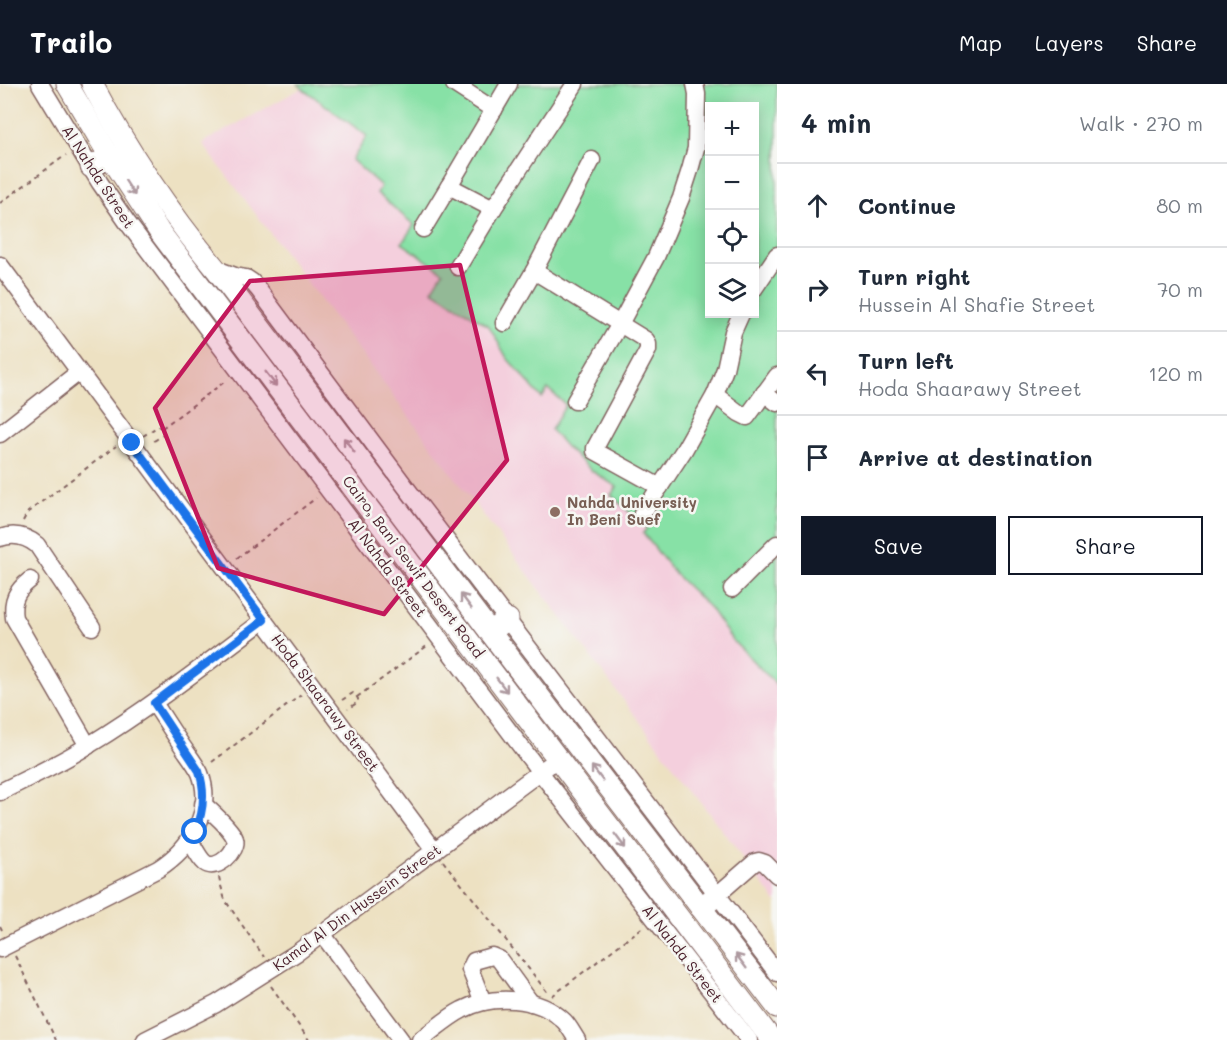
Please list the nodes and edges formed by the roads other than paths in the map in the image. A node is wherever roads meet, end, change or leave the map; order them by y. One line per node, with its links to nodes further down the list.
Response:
1 (40, 84): 11 (street, Al Nahda Street)
2 (67, 84): 9 (main road, Cairo, Bani Sewif Desert Road)
3 (92, 84): 17 (main road, Cairo, Bani Sewif Desert Road)
4 (454, 84): 8 (street)
5 (509, 84): 8 (street)
6 (575, 84): 13 (street)
7 (695, 84): 23 (street)
8 (494, 110): 12 (street)
9 (110, 156): 11 (main road); 25 (main road, Cairo, Bani Sewif Desert Road, one-way to 25)
10 (592, 160): 18 (street)
11 (91, 167): 45 (street, Al Nahda Street)
12 (449, 186): 13 (street); 14 (street)
13 (493, 209): 16 (street)
14 (423, 229)
15 (777, 255): 20 (street)
16 (458, 267)
17 (216, 268): 24 (main road, Cairo, Bani Sewif Desert Road); 38 (street)
18 (534, 271): 22 (street); 23 (street)
19 (2, 272): 26 (street, Hoda Shaarawy Street)
20 (759, 282)
21 (739, 318): 28 (street)
22 (504, 323)
23 (620, 324): 30 (street); 32 (street)
24 (269, 339): 25 (main road); 41 (main road, Cairo, Bani Sewif Desert Road, one-way to 24)
25 (251, 352): 44 (main road, Cairo, Bani Sewif Desert Road, one-way to 44)
26 (79, 372): 31 (street); 39 (street, Hoda Shaarawy Street)
27 (777, 376): 29 (street)
28 (715, 395): 29 (street); 32 (street)
29 (770, 398)
30 (575, 401)
31 (0, 434)
32 (660, 487): 33 (street)
33 (642, 514)
34 (0, 538): 40 (street)
35 (777, 544): 37 (street)
36 (30, 580): 43 (street)
37 (732, 589)
38 (508, 619): 41 (main road); 51 (street)
39 (264, 620): 42 (street); 49 (street, Hoda Shaarawy Street)
40 (92, 627)
41 (490, 632): 51 (main road, Cairo, Bani Sewif Desert Road, one-way to 41)
42 (154, 703): 43 (street); 47 (street)
43 (88, 746): 46 (street)
44 (558, 759): 45 (street, Kamal Al Din Hussein Street); 63 (main road, Cairo, Bani Sewif Desert Road, one-way to 63)
45 (540, 772): 49 (street, Kamal Al Din Hussein Street); 62 (street, Al Nahda Street)
46 (0, 792)
47 (203, 804): 48 (street); 48 (street)
48 (190, 840): 53 (street)
49 (435, 851): 52 (street, Kamal Al Din Hussein Street)
50 (777, 875): 51 (street)
51 (709, 902): 54 (street); 57 (main road, Cairo, Bani Sewif Desert Road, one-way to 51)
52 (323, 935): 58 (street, Kamal Al Din Hussein Street); 59 (street)
53 (5, 947)
54 (777, 973)
55 (483, 1002): 56 (street); 56 (street); 60 (street)
56 (531, 1003): 61 (street)
57 (777, 1007)
58 (145, 1040)
59 (400, 1040)
60 (420, 1040)
61 (578, 1040)
62 (749, 1040)
63 (772, 1040)

